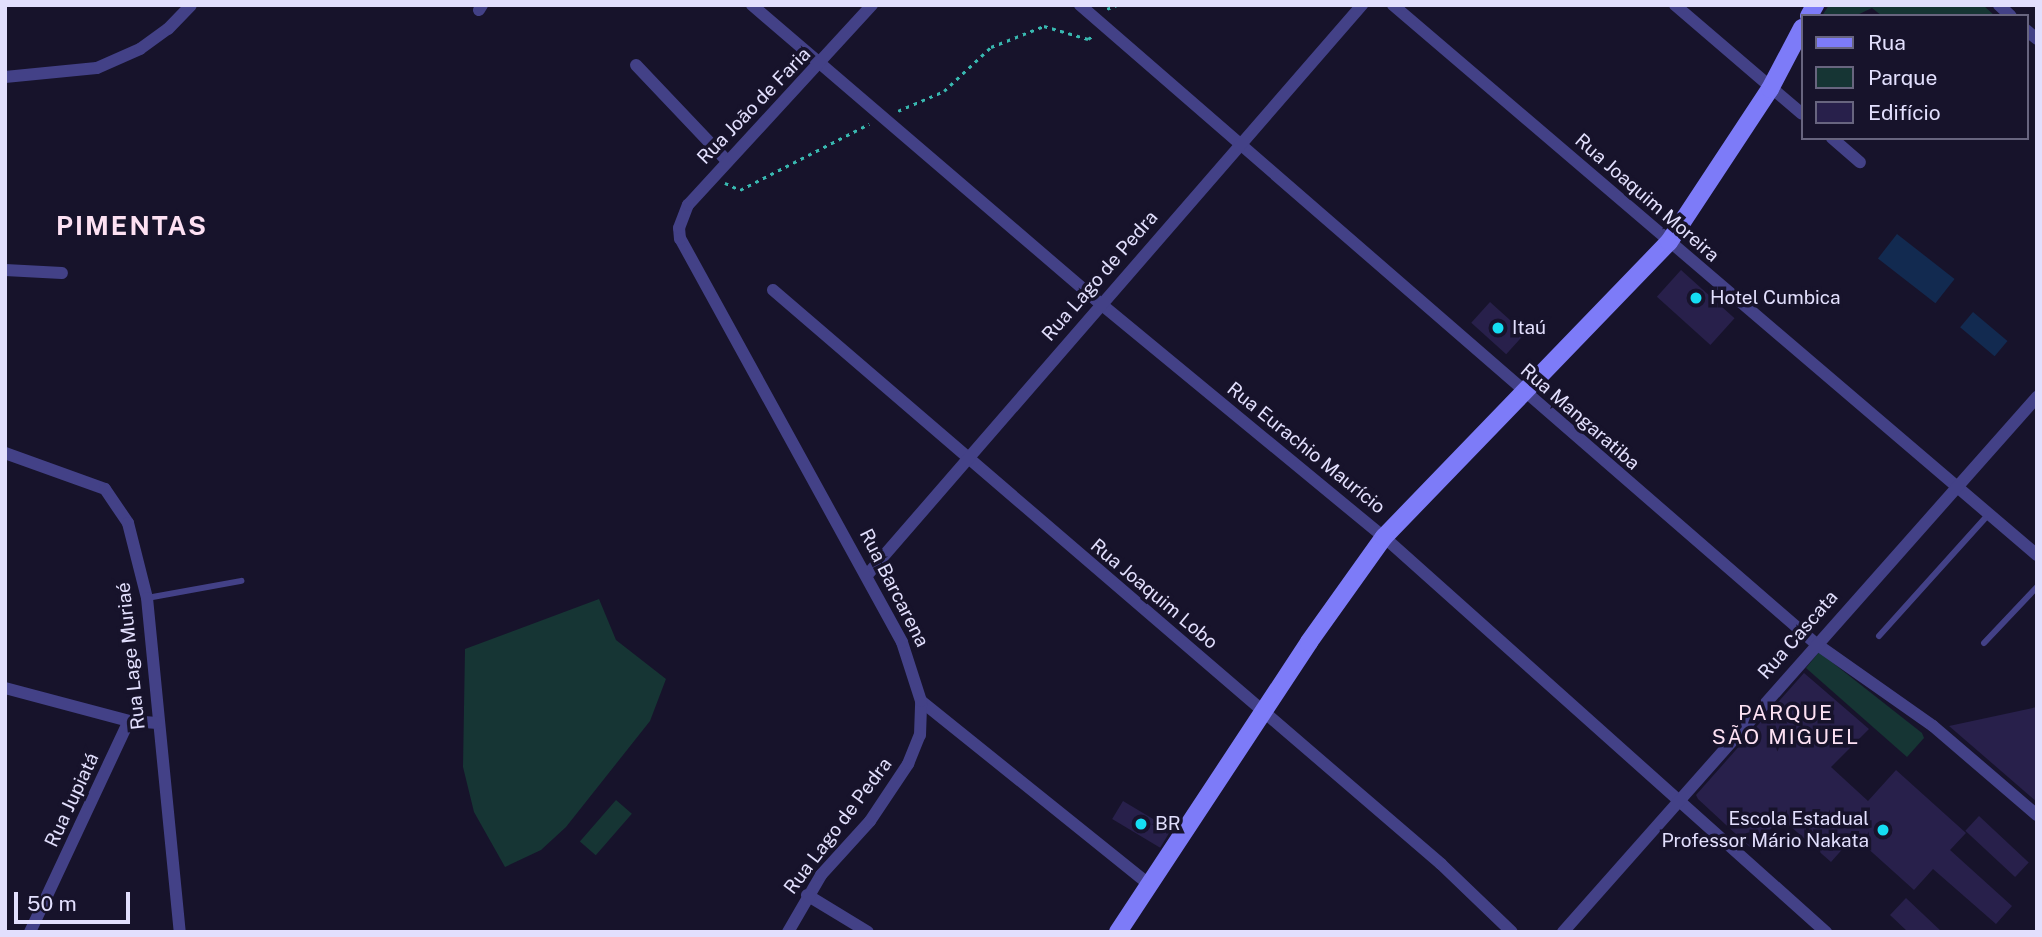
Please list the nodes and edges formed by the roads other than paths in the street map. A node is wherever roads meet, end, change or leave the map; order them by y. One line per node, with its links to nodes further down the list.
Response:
1 (191, 5): 11 (street)
2 (752, 5): 10 (street, Rua Eurachio Maurício)
3 (872, 5): 10 (street, Rua João de Faria)
4 (1080, 5): 15 (street, Rua Mangaratiba)
5 (1362, 5): 15 (street, Rua Lago de Pedra)
6 (1393, 5): 19 (street, Rua Joaquim Moreira)
7 (1675, 5): 12 (street)
8 (1800, 33): 12 (main road)
9 (636, 65): 16 (street)
10 (821, 65): 16 (street, Rua João de Faria); 23 (street, Rua Eurachio Maurício)
11 (5, 78)
12 (1770, 89): 13 (street); 19 (main road)
13 (1800, 112)
14 (1834, 140): 17 (street)
15 (1238, 146): 23 (street, Rua Lago de Pedra); 24 (street, Rua Mangaratiba)
16 (727, 161): 18 (street, Rua João de Faria)
17 (1860, 162)
18 (680, 239): 32 (street, Rua Barcarena)
19 (1669, 242): 24 (main road); 28 (street, Rua Joaquim Moreira)
20 (5, 270): 21 (street)
21 (62, 273)
22 (773, 290): 27 (street, Rua Joaquim Lobo)
23 (1101, 304): 27 (street, Rua Lago de Pedra); 30 (street, Rua Eurachio Maurício)
24 (1525, 395): 30 (main road); 37 (street, Rua Mangaratiba)
25 (2037, 397): 28 (street, Rua Cascata)
26 (5, 453): 35 (street, Rua Lage Muriaé)
27 (966, 459): 32 (street, Rua Lago de Pedra); 41 (street, Rua Joaquim Lobo)
28 (1957, 486): 29 (street, Rua Joaquim Moreira); 37 (street, Rua Cascata)
29 (1989, 514): 31 (street, Rua Joaquim Moreira); 36 (lane)
30 (1384, 537): 41 (main road); 44 (street, Rua Eurachio Maurício)
31 (2037, 555)
32 (868, 574): 40 (street, Rua Barcarena)
33 (241, 582): 35 (lane)
34 (2037, 587): 38 (lane)
35 (147, 598): 43 (street, Rua Lage Muriaé)
36 (1879, 636)
37 (1815, 643): 44 (street, Rua Cascata); 45 (street, Rua Mangaratiba)
38 (1984, 643)
39 (5, 688): 42 (street)
40 (921, 701): 46 (street); 47 (street, Rua Lago de Pedra)
41 (1264, 712): 46 (main road); 48 (street, Rua Joaquim Lobo)
42 (129, 721): 43 (street); 49 (street, Rua Jupiatá)
43 (158, 723): 50 (street, Rua Lage Muriaé)
44 (1679, 804): 54 (street, Rua Cascata); 55 (street, Rua Eurachio Maurício)
45 (2037, 815)
46 (1150, 886): 53 (main road)
47 (807, 895): 51 (street, Rua Lago de Pedra); 52 (street)
48 (1510, 931)
49 (30, 932)
50 (180, 932)
51 (788, 932)
52 (868, 932)
53 (1118, 932)
54 (1563, 932)
55 (1826, 932)

